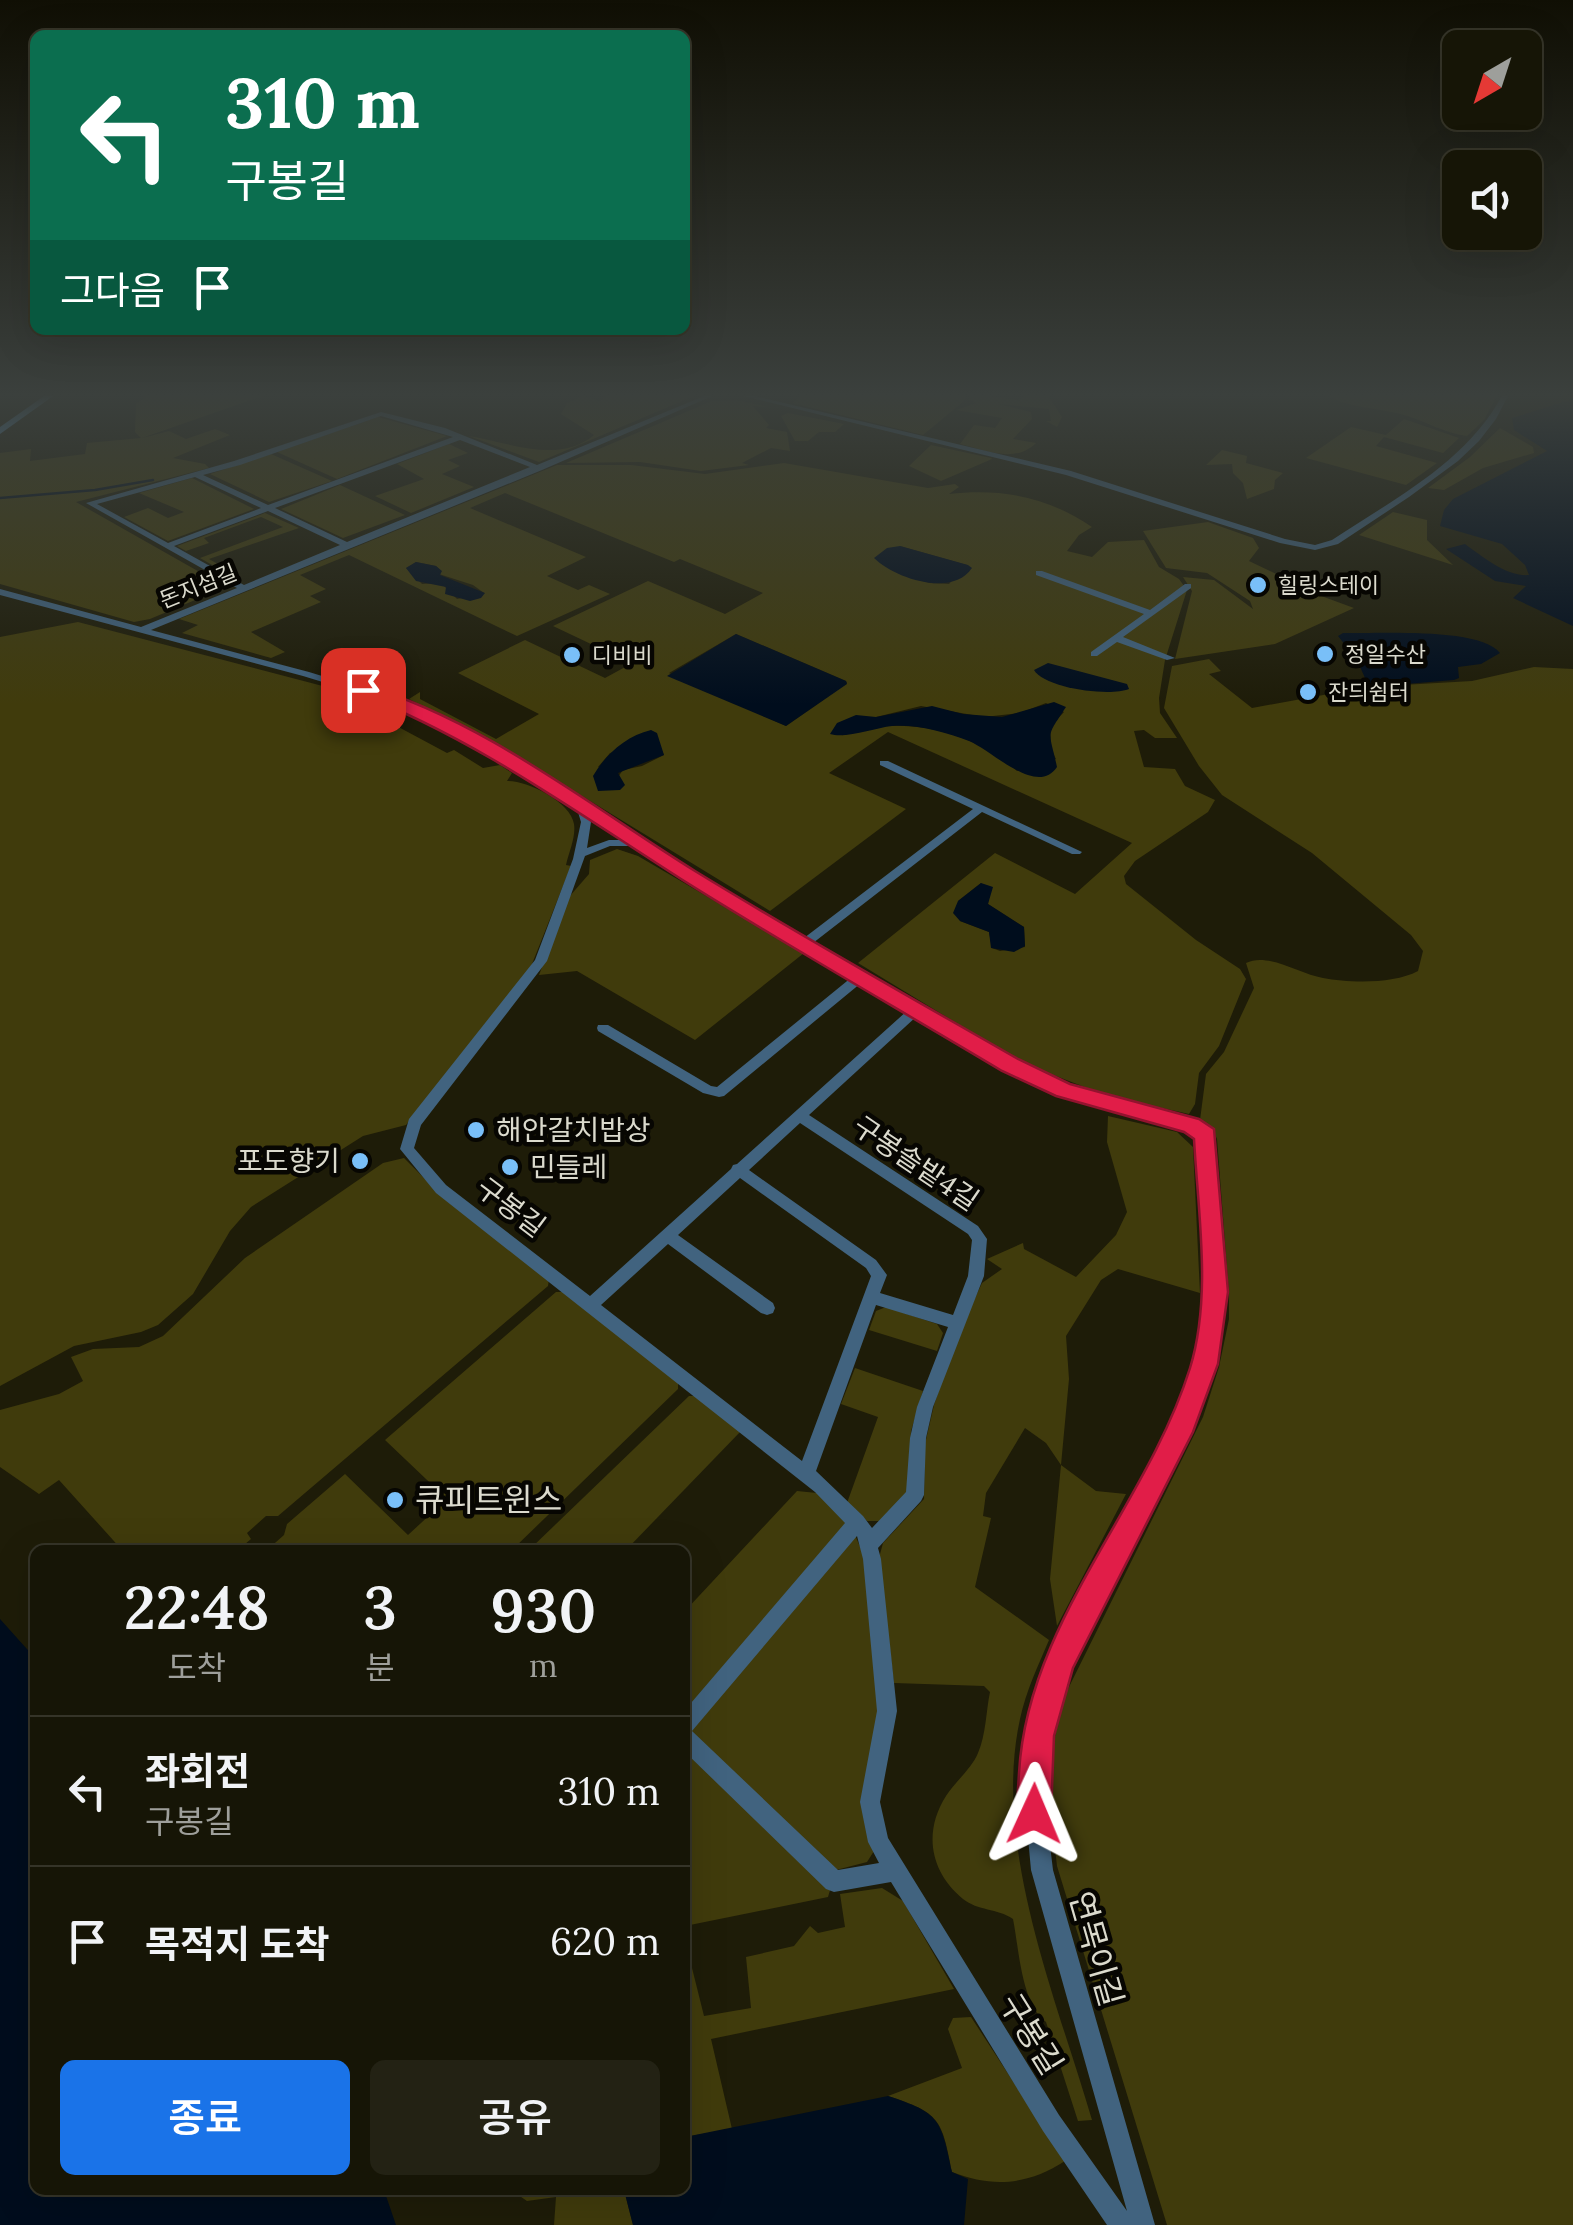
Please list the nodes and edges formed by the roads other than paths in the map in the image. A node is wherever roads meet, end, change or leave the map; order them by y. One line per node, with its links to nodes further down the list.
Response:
1 (106, 498): 9 (street)
2 (246, 498): 7 (street)
3 (295, 498): 7 (street)
4 (464, 498): 8 (street, 돈지섬길)
5 (1147, 498): 6 (street)
6 (1399, 498)
7 (268, 508): 8 (street); 9 (street)
8 (346, 545): 12 (street, 돈지섬길)
9 (166, 546): 12 (street)
10 (1039, 572): 14 (street)
11 (1188, 586): 14 (street)
12 (242, 587): 15 (street, 돈지섬길)
13 (0, 589): 15 (street)
14 (1151, 613): 16 (street)
15 (140, 630): 20 (street)
16 (1116, 638): 17 (street); 18 (street)
17 (1094, 654)
18 (1170, 658)
19 (884, 763): 21 (street)
20 (582, 807): 22 (street); 24 (street, 구봉길)
21 (981, 808): 23 (street); 25 (street)
22 (638, 843): 24 (street); 25 (street)
23 (1076, 852)
24 (580, 854): 33 (street, 구봉길)
25 (806, 942): 26 (street)
26 (861, 976): 27 (street); 28 (street)
27 (917, 1009): 29 (street, 구봉솔밭4길); 43 (street, 연목이길)
28 (604, 1028)
29 (798, 1115): 30 (street, 구봉솔밭4길); 35 (street, 구봉솔밭4길)
30 (738, 1168): 31 (street, 구봉솔밭4길); 32 (street)
31 (667, 1235): 33 (street, 구봉솔밭4길); 34 (street)
32 (872, 1297): 35 (street); 36 (street)
33 (592, 1304): 36 (street, 구봉길)
34 (768, 1308)
35 (956, 1323): 38 (street, 구봉솔밭4길)
36 (806, 1474): 37 (street, 구봉길)
37 (857, 1522): 38 (street, 구봉길); 39 (street)
38 (870, 1544): 41 (street, 구봉길)
39 (690, 1719)
40 (690, 1743): 41 (street)
41 (894, 1871): 42 (street, 구봉길)
42 (1122, 2225)
43 (1143, 2225)

